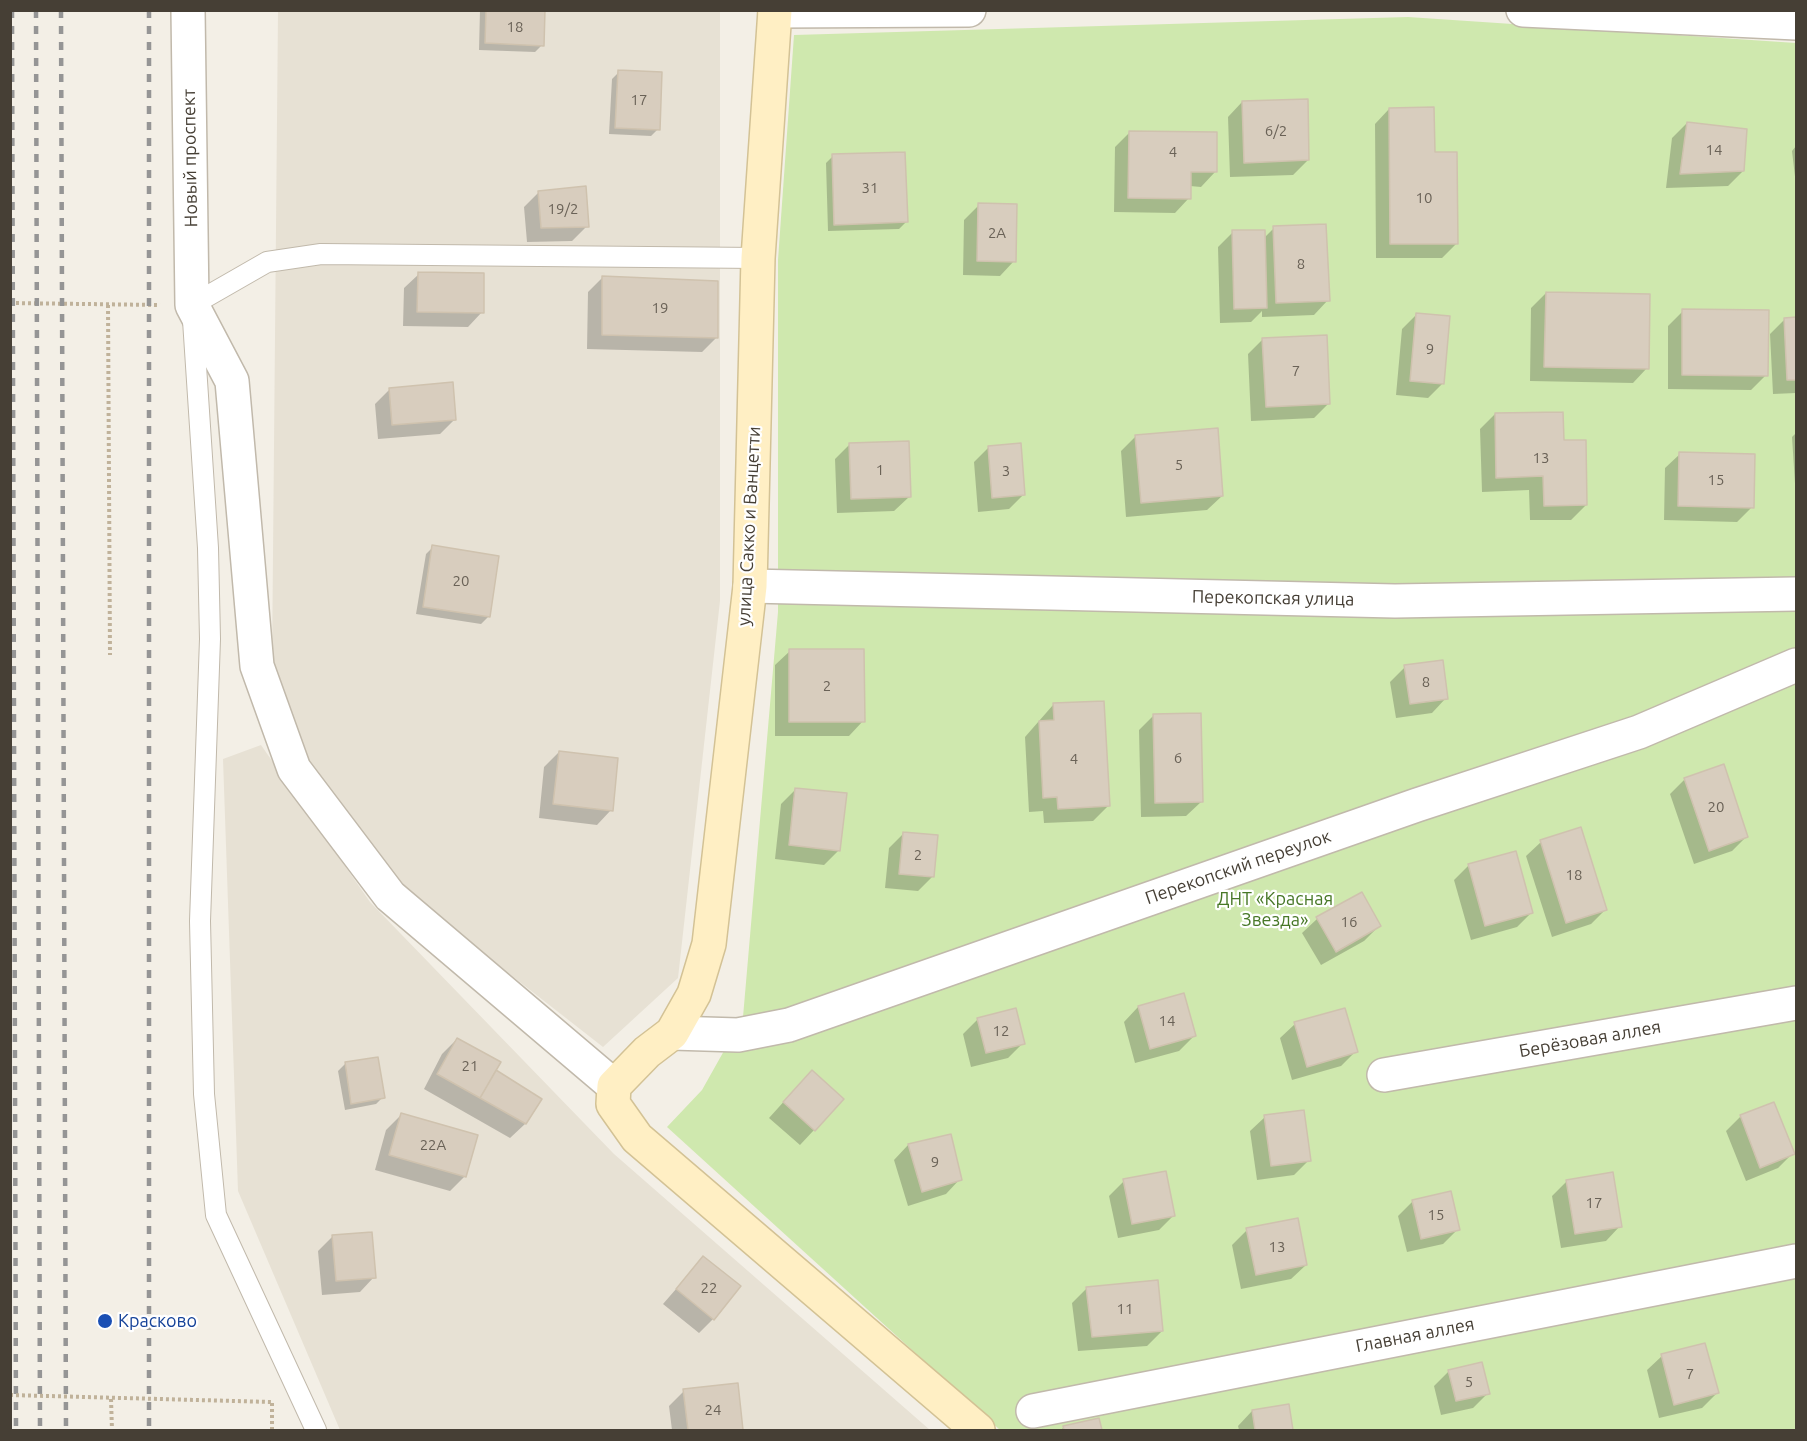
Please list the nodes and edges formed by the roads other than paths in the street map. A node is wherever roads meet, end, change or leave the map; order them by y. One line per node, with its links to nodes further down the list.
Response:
1 (188, 10): 7 (street, Новый проспект)
2 (969, 10): 4 (street)
3 (1523, 10): 5 (street)
4 (775, 11): 6 (main road, улица Сакко и Ванцетти)
5 (1797, 23)
6 (758, 258): 7 (lane); 8 (main road, улица Сакко и Ванцетти)
7 (192, 305): 14 (street); 17 (lane)
8 (750, 586): 9 (street, Перекопская улица); 12 (main road, улица Сакко и Ванцетти)
9 (1797, 594)
10 (1797, 666): 12 (street, Перекопский переулок)
11 (1797, 1003): 13 (street, Берёзовая аллея)
12 (672, 1033): 14 (main road)
13 (1384, 1075)
14 (614, 1086): 18 (main road)
15 (1797, 1261): 16 (street, Главная аллея)
16 (1033, 1411)
17 (316, 1431)
18 (978, 1431)

